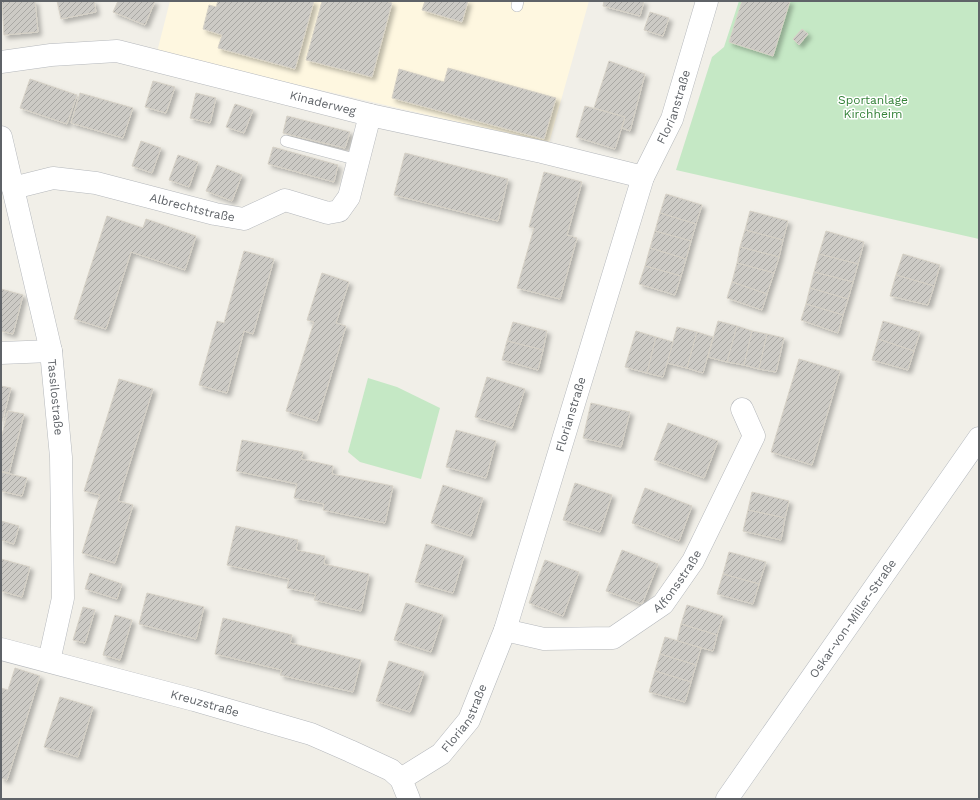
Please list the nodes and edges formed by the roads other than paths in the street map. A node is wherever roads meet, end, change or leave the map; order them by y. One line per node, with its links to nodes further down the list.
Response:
1 (707, 1): 7 (street, Florianstraße)
2 (1, 62): 3 (street, Kinaderweg)
3 (370, 115): 6 (street, Albrechtstraße); 7 (street, Kinaderweg)
4 (1, 137): 8 (street, Tassilostraße)
5 (286, 141): 6 (lane)
6 (358, 160): 8 (street, Albrechtstraße)
7 (643, 177): 13 (street, Florianstraße)
8 (13, 188): 9 (street, Tassilostraße)
9 (51, 351): 10 (street); 15 (street, Tassilostraße)
10 (1, 353)
11 (742, 409): 13 (street, Alfonsstraße)
12 (979, 438): 18 (street, Oskar-von-Miller-Straße)
13 (505, 630): 16 (street, Florianstraße)
14 (1, 649): 15 (street, Kreuzstraße)
15 (49, 661): 16 (street, Kreuzstraße)
16 (401, 778): 17 (street)
17 (409, 799)
18 (727, 799)

